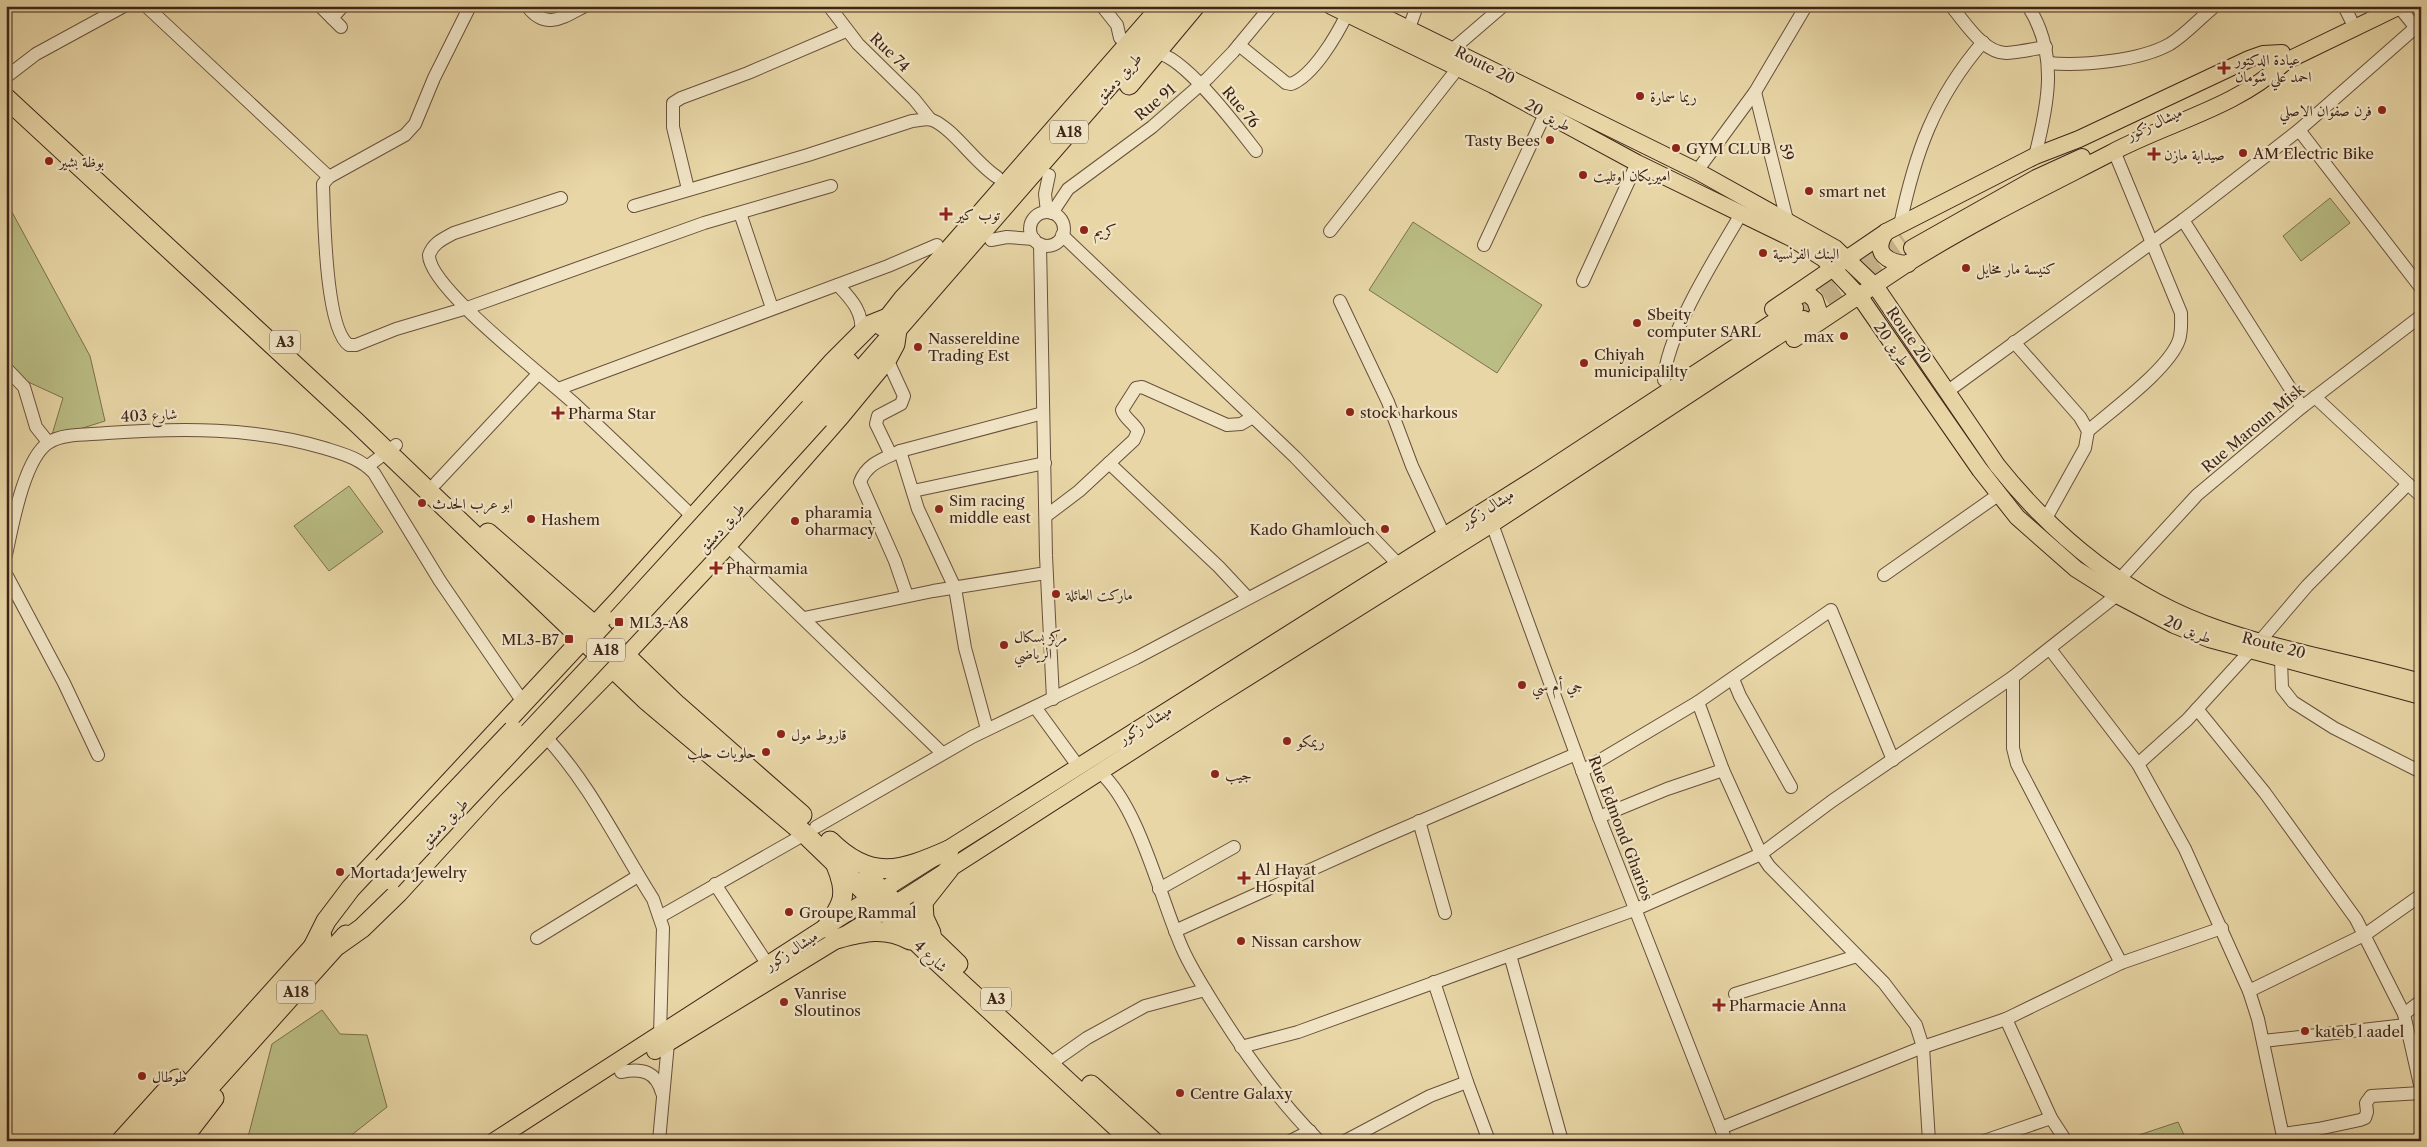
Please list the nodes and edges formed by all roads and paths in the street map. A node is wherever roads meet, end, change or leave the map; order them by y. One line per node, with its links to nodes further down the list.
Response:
1 (124, 6): 40 (street)
2 (146, 6): 54 (street)
3 (320, 6): 4 (street)
4 (343, 6)
5 (470, 6): 54 (street)
6 (527, 6): 7 (street)
7 (585, 6)
8 (829, 6): 28 (street, Rue 74)
9 (1102, 6): 30 (street)
10 (1146, 6): 30 (highway)
11 (1162, 6): 73 (highway, طريق دمشق / A18)
12 (1178, 6): 73 (highway, طريق دمشق / A18)
13 (1195, 6): 31 (highway)
14 (1271, 6): 33 (street, Rue 91)
15 (1331, 6): 26 (main road, طريق 20)
16 (1362, 6): 27 (main road, Route 20)
17 (1417, 6): 27 (street)
18 (1503, 6): 35 (street)
19 (1806, 6): 43 (street)
20 (1951, 6): 32 (street)
21 (2028, 6): 34 (street)
22 (2214, 6): 38 (street)
23 (2379, 6): 25 (main road, ميشال زكور)
24 (2399, 7): 29 (street); 37 (main road, ميشال زكور)
25 (2348, 13): 37 (main road, ميشال زكور)
26 (1347, 14): 33 (street); 39 (main road, طريق 20)
27 (1409, 28): 35 (main road, Route 20)
28 (846, 30): 46 (street, Rue 74); 57 (street)
29 (2418, 31): 47 (street)
30 (1120, 38): 55 (highway)
31 (1170, 38): 36 (highway); 41 (street, Rue 76)
32 (1982, 42): 34 (street); 72 (street)
33 (1239, 45): 41 (street, Rue 91)
34 (2046, 47): 38 (street)
35 (1452, 49): 52 (main road, Route 20)
36 (1157, 54): 41 (street, Rue 76); 53 (highway)
37 (2283, 58): 49 (main road); 50 (main road); 72 (main road, ميشال زكور)
38 (2048, 63): 50 (street)
39 (1458, 68): 45 (main road, طريق 20); 65 (street)
40 (6, 77)
41 (1200, 85): 48 (street, Rue 76); 61 (street, Rue 91)
42 (6, 86): 103 (highway, A3)
43 (1754, 92): 52 (street); 63 (street, 59)
44 (6, 98): 103 (highway, A3)
45 (1546, 114): 51 (main road, طريق 20); 71 (street)
46 (930, 119): 55 (street, Rue 74); 57 (street)
47 (2299, 130): 64 (street); 79 (street)
48 (1256, 151)
49 (2114, 151): 70 (street); 72 (main road)
50 (2035, 156): 72 (main road)
51 (1637, 163): 62 (main road, طريق 20); 76 (street)
52 (1697, 172): 63 (main road, Route 20)
53 (1049, 175): 61 (street); 68 (highway)
54 (329, 177): 83 (street)
55 (997, 177): 73 (highway)
56 (831, 186): 60 (street)
57 (688, 189): 59 (street)
58 (561, 198): 83 (street)
59 (634, 206)
60 (740, 213): 83 (street); 84 (street)
61 (1050, 213): 66 (street); 69 (street)
62 (1741, 214): 74 (main road, طريق 20); 94 (street)
63 (1787, 220): 74 (main road, Route 20)
64 (2182, 220): 70 (street); 98 (street)
65 (1330, 231)
66 (1062, 235): 69 (street); 100 (street)
67 (1879, 236): 72 (main road); 72 (main road); 74 (main road); 75 (main road)
68 (991, 240): 69 (street); 88 (highway)
69 (1037, 242): 99 (street)
70 (2152, 242): 90 (street); 101 (street)
71 (1484, 245)
72 (1904, 249): 80 (main road); 80 (main road)
73 (949, 251): 77 (street); 88 (highway, طريق دمشق / A18); 88 (highway, طريق دمشق / A18)
74 (1825, 253): 75 (main road); 78 (main road); 78 (main road); 82 (main road, طريق 20)
75 (1848, 258): 80 (main road, Route 20)
76 (1583, 281)
77 (838, 285): 84 (street); 89 (street)
78 (1803, 288): 86 (main road)
79 (2421, 288)
80 (1882, 296): 82 (main road); 96 (main road, Route 20)
81 (1340, 301): 119 (street)
82 (1867, 307): 85 (main road); 85 (main road); 111 (main road, طريق 20)
83 (467, 308): 93 (street)
84 (772, 308): 95 (street)
85 (1836, 312): 86 (main road)
86 (1798, 314): 94 (main road); 113 (main road, ميشال زكور); 117 (main road, ميشال زكور)
87 (2421, 316): 97 (street, Rue Maroun Misk)
88 (896, 323): 89 (highway); 91 (highway); 175 (highway, طريق دمشق / A18, bridge)
89 (861, 334): 115 (highway)
90 (2014, 342): 96 (street); 101 (street)
91 (887, 359): 104 (street); 120 (highway)
92 (6, 368): 102 (street)
93 (538, 374): 95 (street); 108 (street)
94 (1664, 380): 113 (main road)
95 (558, 389): 115 (street)
96 (1948, 391): 116 (main road, Route 20)
97 (2315, 397): 98 (street, Rue Maroun Misk); 109 (street)
98 (2302, 407): 126 (street, Rue Maroun Misk)
99 (1042, 413): 104 (street); 105 (street)
100 (1253, 417): 106 (street); 118 (street)
101 (2088, 431): 116 (street)
102 (48, 442): 107 (street, شارع 403); 121 (street)
103 (392, 449): 107 (street); 108 (highway, A3); 131 (highway, A3)
104 (896, 453): 110 (street); 129 (street)
105 (1045, 463): 110 (street); 114 (street)
106 (1109, 463): 114 (street); 130 (street)
107 (368, 466): 150 (street)
108 (436, 484): 131 (highway, A3)
109 (2408, 484): 112 (street); 136 (street)
110 (913, 491): 127 (street)
111 (1998, 495): 125 (street); 126 (main road, طريق 20)
112 (2421, 496)
113 (1477, 515): 119 (main road, ميشال زكور)
114 (1046, 516): 123 (street)
115 (693, 517): 128 (highway)
116 (2045, 520): 126 (main road, Route 20)
117 (1495, 522): 158 (street, Rue Edmond Gharios); 165 (main road, ميشال زكور)
118 (1370, 534): 122 (street); 130 (street)
119 (1444, 535): 122 (main road, ميشال زكور)
120 (726, 544): 132 (highway); 133 (street)
121 (6, 555)
122 (1398, 564): 162 (main road, ميشال زكور)
123 (1046, 573): 127 (street); 149 (street)
124 (6, 574): 159 (street)
125 (1884, 575)
126 (2118, 587): 136 (main road, طريق 20); 137 (street, Rue Maroun Misk)
127 (955, 588): 129 (street); 155 (street)
128 (626, 592): 131 (highway); 132 (highway); 134 (highway)
129 (907, 596): 133 (street)
130 (1248, 598): 149 (street)
131 (558, 605): 134 (highway, A3); 135 (highway, A3); 139 (highway)
132 (658, 618): 138 (highway); 147 (highway)
133 (804, 618): 157 (street)
134 (595, 626): 135 (highway); 138 (highway, A3)
135 (582, 640): 139 (highway); 141 (highway, A3)
136 (2255, 646): 140 (main road, طريق 20); 144 (main road, Route 20); 153 (street)
137 (2050, 649): 142 (street, Rue Maroun Misk); 161 (street)
138 (626, 654): 141 (highway); 147 (highway, A3)
139 (564, 659): 145 (highway)
140 (2281, 660): 148 (main road, طريق 20); 166 (street)
141 (612, 668): 146 (highway); 147 (highway, A3)
142 (2013, 677): 160 (street, Rue Maroun Misk); 194 (street)
143 (1733, 679): 151 (street); 160 (street); 167 (street)
144 (2421, 682)
145 (540, 684): 150 (highway); 154 (highway)
146 (586, 694): 147 (highway); 154 (highway)
147 (652, 694): 170 (highway, A3); 170 (highway, A3)
148 (2421, 696)
149 (1052, 699): 152 (street)
150 (523, 702): 191 (highway)
151 (1698, 702): 163 (street); 164 (street)
152 (1035, 707): 155 (street); 162 (street)
153 (2197, 709): 161 (street); 187 (street)
154 (568, 713): 156 (highway)
155 (988, 729): 157 (street)
156 (545, 736): 176 (street); 189 (highway)
157 (942, 754): 170 (street)
158 (1576, 754): 164 (street, Rue Edmond Gharios); 169 (street)
159 (98, 755)
160 (1893, 760): 172 (street, Rue Maroun Misk)
161 (2138, 764): 184 (street)
162 (1078, 766): 174 (main road, ميشال زكور)
163 (1723, 770): 168 (street); 172 (street)
164 (1582, 771): 168 (street, Rue Edmond Gharios)
165 (1100, 772): 174 (main road, ميشال زكور); 178 (street)
166 (2421, 772)
167 (1791, 788)
168 (1599, 817): 181 (street, Rue Edmond Gharios)
169 (1420, 821): 182 (street); 185 (street)
170 (810, 831): 173 (highway, A3); 177 (street)
171 (1234, 847): 178 (street)
172 (1760, 854): 181 (street, Rue Maroun Misk); 193 (street)
173 (839, 858): 174 (highway); 180 (highway, شارع 4 / A3); 186 (highway)
174 (949, 859): 180 (main road, ميشال زكور); 190 (highway)
175 (387, 873): 189 (highway, طريق دمشق / A18); 191 (highway, طريق دمشق / A18)
176 (638, 876): 183 (street); 188 (street)
177 (714, 884): 183 (street); 195 (street)
178 (1159, 889): 185 (street)
179 (2421, 895): 187 (street)
180 (884, 900): 186 (main road, ميشال زكور); 190 (highway, شارع 4 / A3)
181 (1634, 910): 192 (street, Rue Maroun Misk); 215 (street, Rue Edmond Gharios)
182 (1445, 913)
183 (660, 916): 204 (street)
184 (2222, 928): 194 (street); 198 (street)
185 (1175, 931): 197 (street)
186 (831, 933): 190 (highway); 195 (main road, ميشال زكور); 204 (main road, ميشال زكور)
187 (2366, 934): 198 (street); 202 (street)
188 (537, 938)
189 (338, 945): 203 (highway, طريق دمشق / A18)
190 (930, 946): 208 (highway, شارع 4 / A3)
191 (313, 947): 203 (highway, طريق دمشق / A18)
192 (1510, 955): 196 (street, Rue Maroun Misk); 230 (street)
193 (1857, 956): 199 (street); 207 (street)
194 (2121, 963): 201 (street)
195 (768, 966): 204 (main road, ميشال زكور)
196 (1434, 982): 206 (street, Rue Maroun Misk); 210 (street)
197 (1205, 990): 206 (street); 208 (street)
198 (2249, 991): 205 (street)
199 (1735, 994)
200 (2421, 1000): 202 (street)
201 (2006, 1019): 207 (street); 214 (street)
202 (2405, 1020): 205 (street); 211 (street)
203 (247, 1033): 218 (highway); 219 (highway); 220 (highway); 221 (highway)
204 (664, 1039): 209 (main road, ميشال زكور); 213 (street); 222 (main road, ميشال زكور)
205 (2263, 1041): 217 (street)
206 (1241, 1047): 216 (street)
207 (1923, 1047): 215 (street); 232 (street)
208 (1055, 1060): 225 (highway, شارع 4 / A3); 226 (highway, شارع 4 / A3)
209 (621, 1072): 213 (street); 223 (main road, ميشال زكور)
210 (1467, 1082): 228 (street); 229 (street)
211 (2421, 1089)
212 (2421, 1093): 217 (street)
213 (662, 1096): 224 (street)
214 (2052, 1118): 233 (street); 234 (street)
215 (1721, 1128): 231 (street, Rue Edmond Gharios)
216 (1314, 1136): 227 (street)
217 (2283, 1137)
218 (121, 1141)
219 (139, 1141)
220 (161, 1141)
221 (181, 1141)
222 (494, 1141)
223 (514, 1141)
224 (659, 1141)
225 (1132, 1141)
226 (1153, 1141)
227 (1290, 1141)
228 (1346, 1141)
229 (1490, 1141)
230 (1562, 1141)
231 (1726, 1141)
232 (1929, 1141)
233 (1984, 1141)
234 (2066, 1141)

